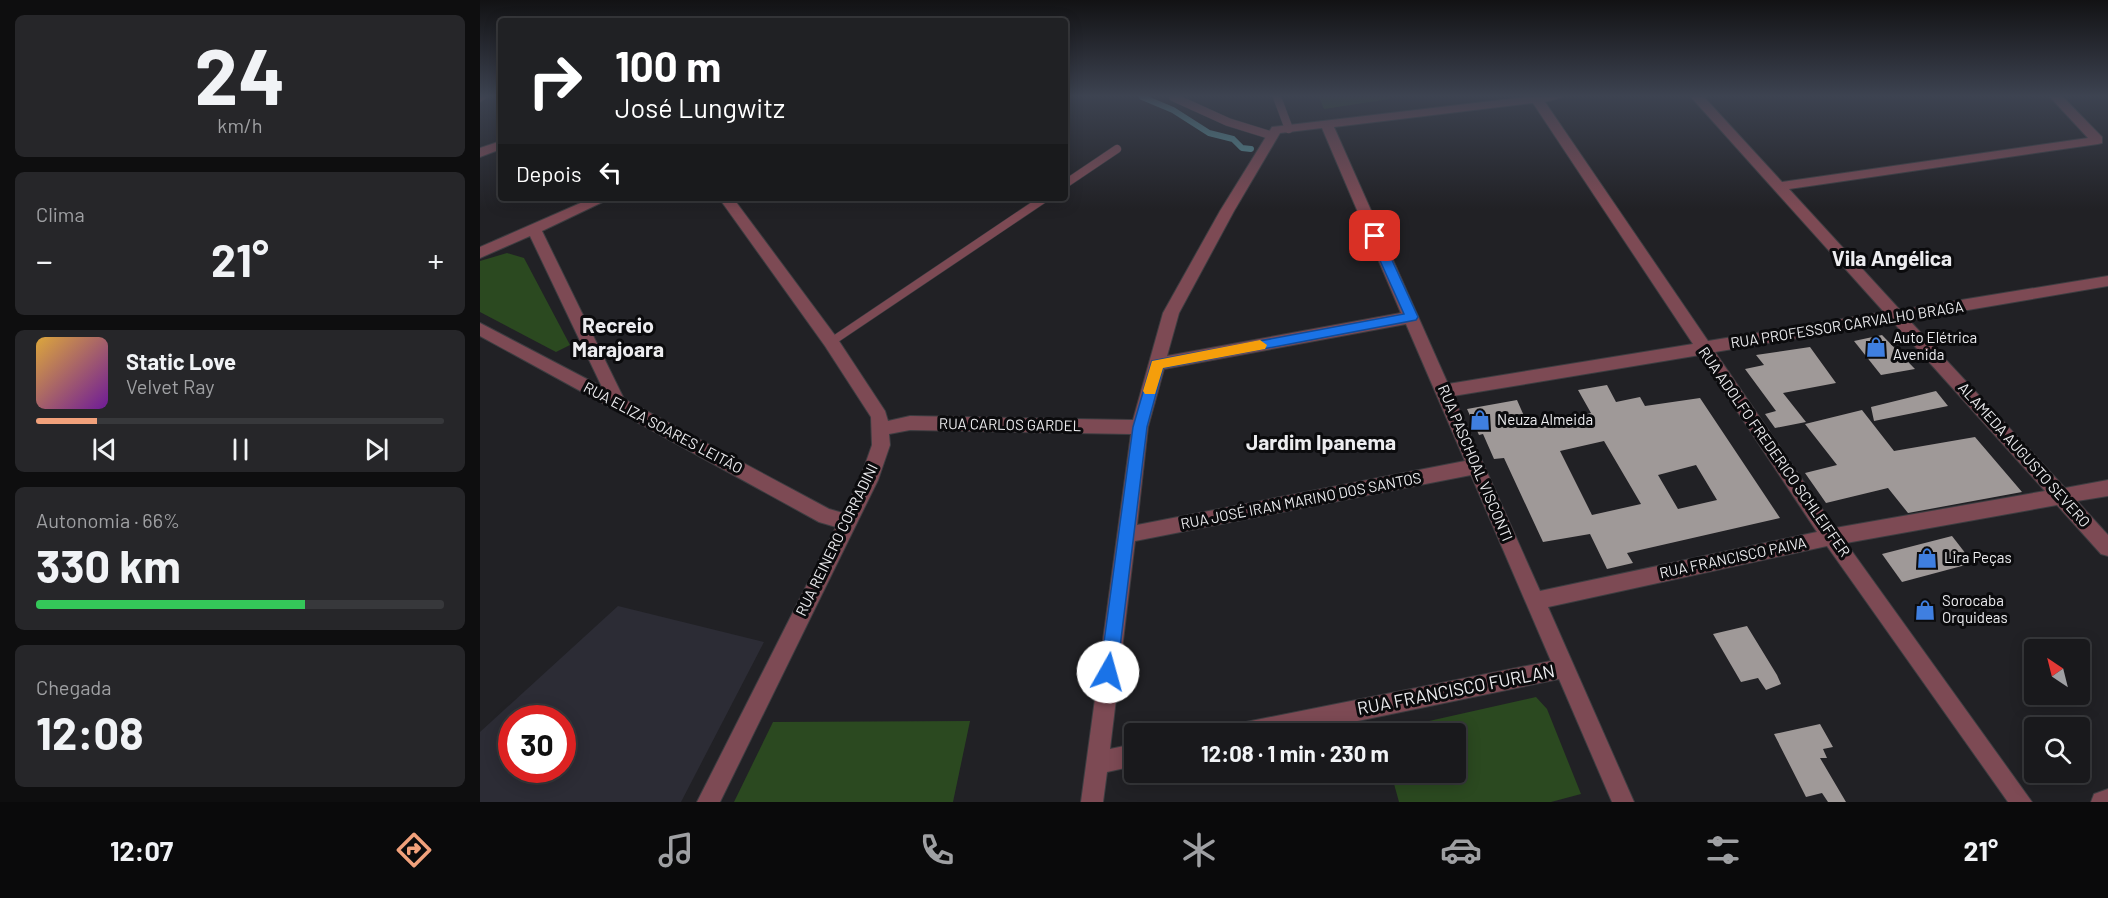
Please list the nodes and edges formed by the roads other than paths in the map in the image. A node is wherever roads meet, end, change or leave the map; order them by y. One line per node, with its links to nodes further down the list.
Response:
1 (1279, 134): 22 (street)
2 (1331, 134): 18 (street, RUA PASCHOAL VISCONTI)
3 (1560, 134): 21 (street, RUA ADOLFO FREDERICO SCHLEIFFER)
4 (1732, 134): 10 (street, ALAMEDA AUGUSTO SEVERO)
5 (2093, 134): 10 (street)
6 (498, 146): 8 (street)
7 (1117, 149): 9 (lane)
8 (480, 153)
9 (1068, 182)
10 (1781, 186): 17 (street, ALAMEDA AUGUSTO SEVERO)
11 (597, 201): 14 (street)
12 (728, 201): 20 (street)
13 (1041, 201): 20 (lane)
14 (534, 229): 15 (street); 24 (street)
15 (480, 253)
16 (2108, 281): 17 (street, RUA PROFESSOR CARVALHO BRAGA)
17 (1899, 316): 21 (street, RUA PROFESSOR CARVALHO BRAGA); 29 (street, ALAMEDA AUGUSTO SEVERO)
18 (1411, 317): 22 (street); 23 (street, RUA PASCHOAL VISCONTI)
19 (480, 329): 24 (street, RUA ELIZA SOARES LEITÃO)
20 (831, 342): 26 (street)
21 (1702, 349): 23 (street, RUA PROFESSOR CARVALHO BRAGA); 32 (street, RUA ADOLFO FREDERICO SCHLEIFFER)
22 (1157, 364): 25 (street)
23 (1444, 391): 27 (street, RUA PASCHOAL VISCONTI)
24 (618, 404): 30 (street, RUA ELIZA SOARES LEITÃO)
25 (1140, 427): 26 (street, RUA CARLOS GARDEL); 31 (street)
26 (881, 429): 30 (street, RUA REINERO CORRADINI)
27 (1477, 466): 31 (street, RUA JOSÉ IRAN MARINO DOS SANTOS); 34 (street, RUA PASCHOAL VISCONTI)
28 (2108, 488): 29 (street, RUA FRANCISCO PAIVA)
29 (2063, 497): 32 (street, RUA FRANCISCO PAIVA); 33 (street, ALAMEDA AUGUSTO SEVERO)
30 (847, 522): 40 (street, RUA REINERO CORRADINI)
31 (1126, 535): 38 (street)
32 (1831, 537): 34 (street, RUA FRANCISCO PAIVA); 43 (street, RUA ADOLFO FREDERICO SCHLEIFFER)
33 (2108, 548)
34 (1535, 601): 35 (street, RUA PASCHOAL VISCONTI)
35 (1564, 668): 36 (street, RUA FRANCISCO FURLAN); 42 (street, RUA PASCHOAL VISCONTI)
36 (1295, 723)
37 (1124, 757): 38 (street)
38 (1097, 763): 41 (street)
39 (2108, 800): 44 (street)
40 (708, 802)
41 (1092, 802)
42 (1623, 802)
43 (2021, 802)
44 (2102, 802)

